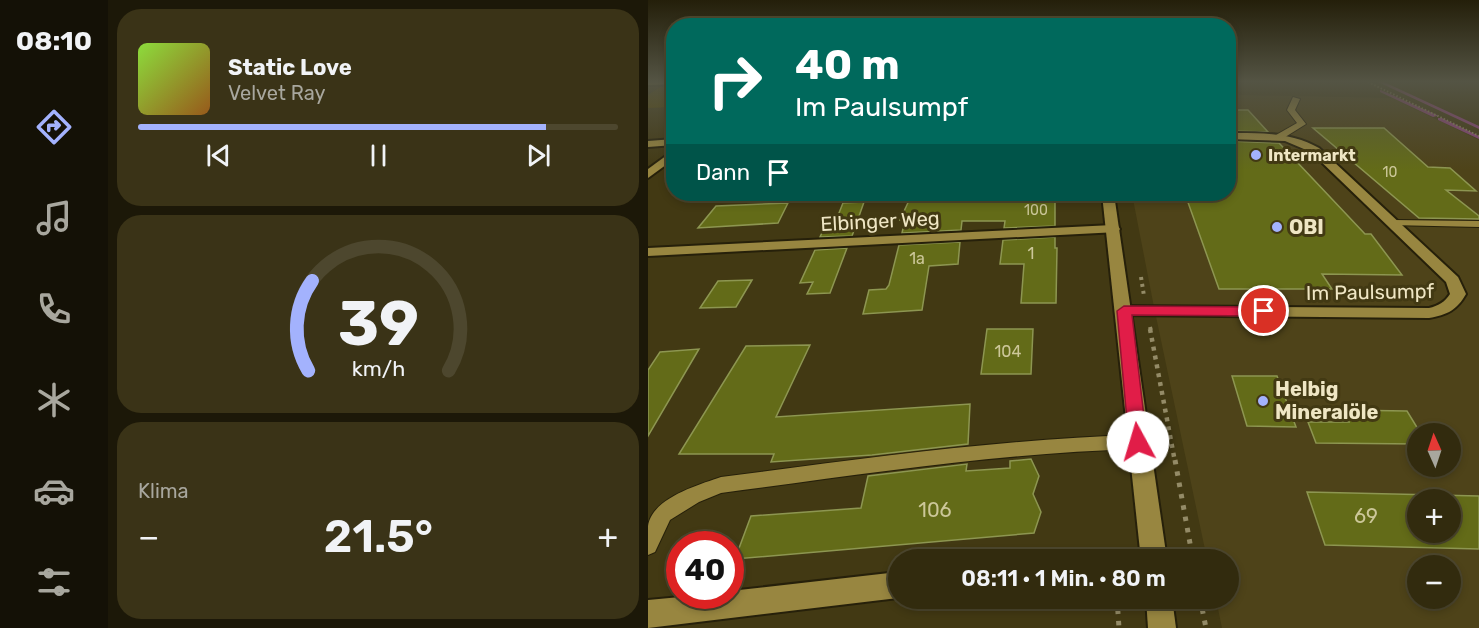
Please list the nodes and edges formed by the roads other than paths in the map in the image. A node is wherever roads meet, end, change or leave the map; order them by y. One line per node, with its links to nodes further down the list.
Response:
1 (1292, 111): 3 (lane)
2 (1236, 136): 3 (street, Im Paulsumpf)
3 (1279, 137): 9 (street, Im Paulsumpf)
4 (666, 143): 5 (street)
5 (648, 144)
6 (666, 160): 7 (street)
7 (648, 175)
8 (1109, 201): 11 (street)
9 (1393, 223): 10 (lane); 13 (street, Im Paulsumpf)
10 (1479, 224)
11 (1113, 229): 12 (street, Elbinger Weg); 13 (street)
12 (648, 252)
13 (1124, 311): 14 (street)
14 (1138, 442): 15 (lane); 16 (street)
15 (648, 544)
16 (1153, 549)
17 (888, 586): 19 (street)
18 (1160, 609): 20 (street)
19 (648, 614)
20 (1162, 628)

